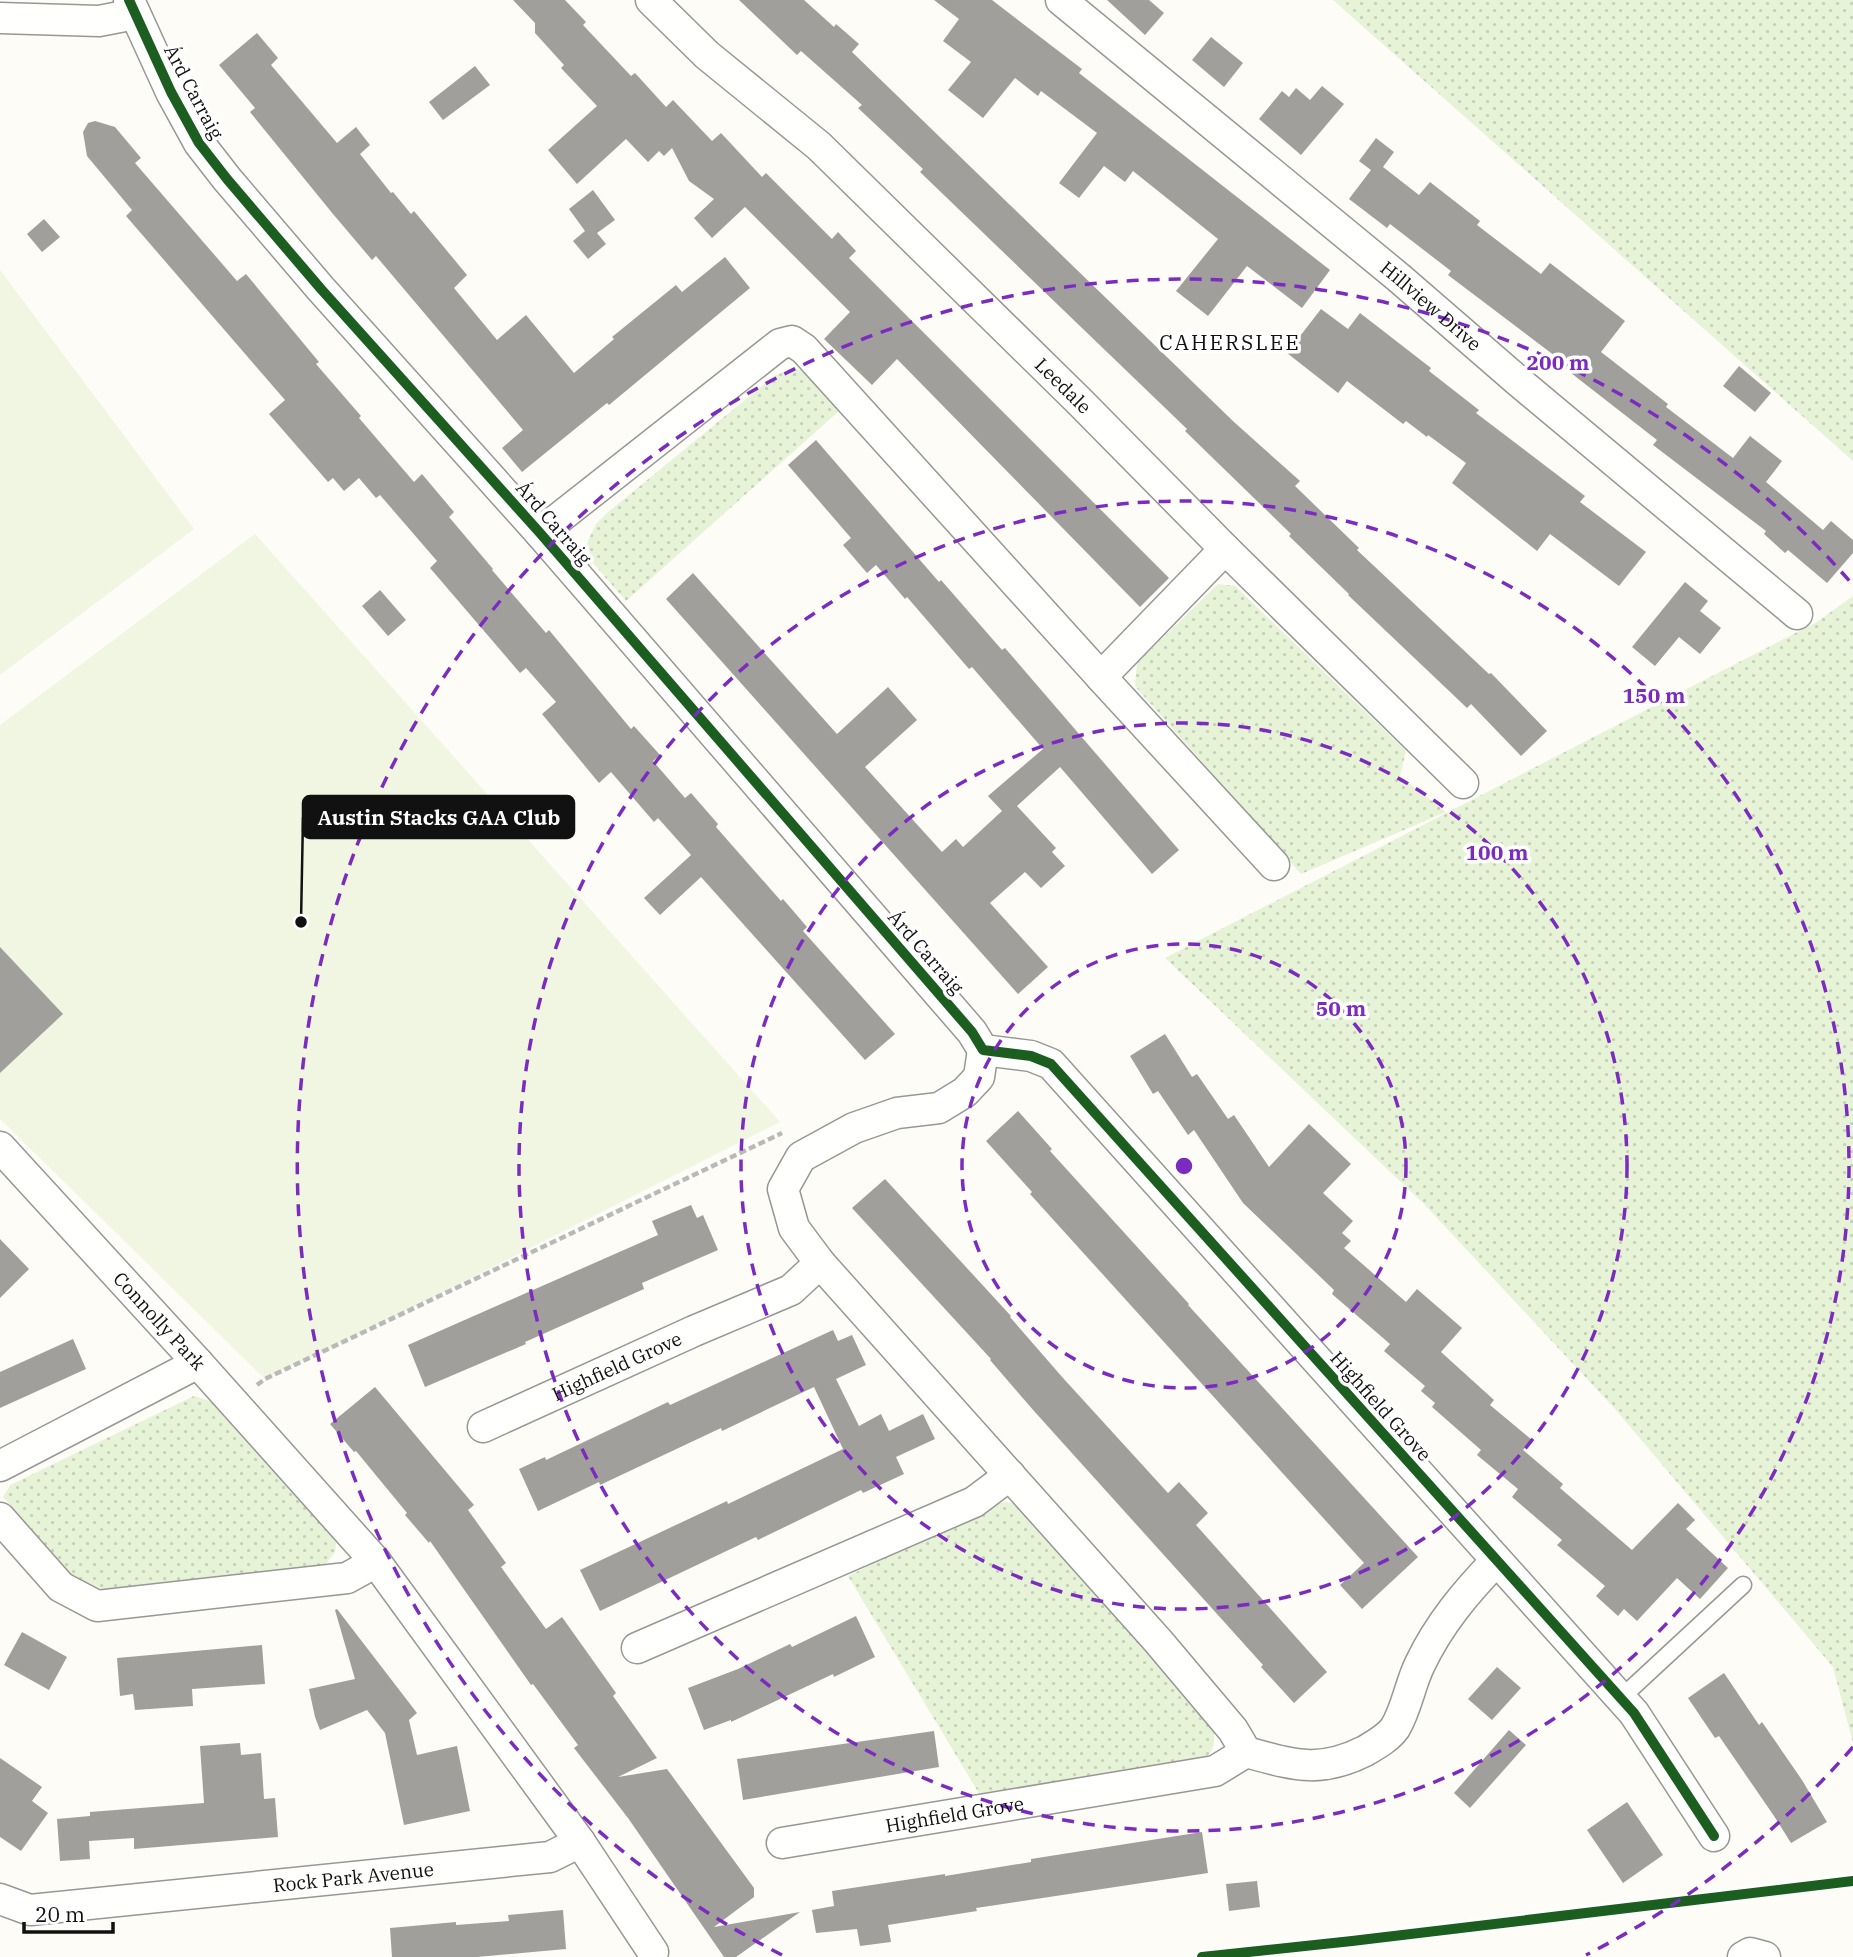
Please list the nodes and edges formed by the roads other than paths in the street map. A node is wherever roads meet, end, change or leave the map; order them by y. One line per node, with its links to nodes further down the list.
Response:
1 (652, 0): 6 (street, Leedale)
2 (1061, 0): 7 (street, Hillview Drive)
3 (132, 7): 4 (street, Árd Carraig); 5 (street, Árd Carraig)
4 (0, 18)
5 (540, 533): 8 (street); 11 (street, Árd Carraig)
6 (1225, 549): 8 (street); 9 (street, Leedale)
7 (1797, 614)
8 (1101, 677): 10 (street)
9 (1462, 783)
10 (1274, 865)
11 (983, 1050): 13 (street); 19 (street, Highfield Grove)
12 (0, 1147): 14 (street, Connolly Park)
13 (820, 1263): 15 (street, Highfield Grove); 17 (street)
14 (198, 1363): 16 (street, Connolly Park); 20 (street)
15 (483, 1427)
16 (0, 1466)
17 (1010, 1475): 22 (street); 24 (street)
18 (0, 1518): 20 (street)
19 (1496, 1560): 23 (street, Highfield Grove); 24 (street)
20 (376, 1562): 26 (street)
21 (1743, 1585): 23 (lane)
22 (637, 1648)
23 (1621, 1698): 25 (street, Highfield Grove)
24 (1247, 1752): 27 (street, Highfield Grove)
25 (1714, 1836)
26 (580, 1842): 28 (street, Rock Park Avenue); 29 (street)
27 (782, 1843)
28 (0, 1899)
29 (653, 1952)
30 (1743, 1957): 31 (street)
31 (1765, 1957)

